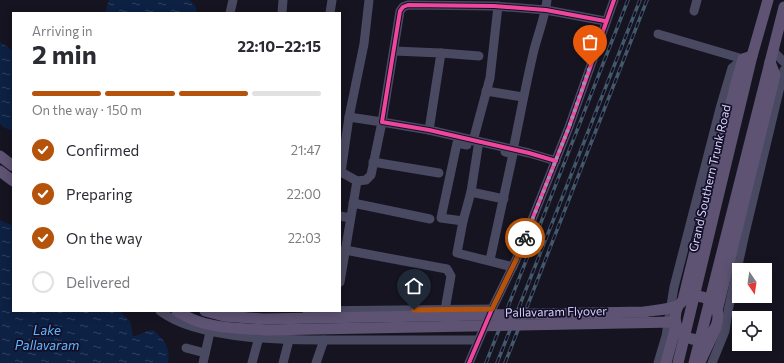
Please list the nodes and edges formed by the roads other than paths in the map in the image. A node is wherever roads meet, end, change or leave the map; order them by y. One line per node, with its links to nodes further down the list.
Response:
1 (233, 0): 14 (street)
2 (283, 0): 15 (street)
3 (332, 0): 16 (street)
4 (370, 0): 29 (street)
5 (547, 0): 12 (street)
6 (614, 0): 17 (street)
7 (697, 0): 13 (street)
8 (768, 0): 23 (main road, Grand Southern Trunk Road)
9 (518, 4): 10 (street); 12 (street)
10 (498, 6): 19 (street); 27 (street)
11 (784, 7): 20 (main road)
12 (546, 10): 17 (street); 28 (street)
13 (694, 11)
14 (230, 12)
15 (282, 12)
16 (330, 12)
17 (605, 21): 35 (street)
18 (658, 34): 23 (street)
19 (394, 51): 21 (street); 30 (street)
20 (773, 51): 24 (main road); 25 (street)
21 (441, 53): 22 (street); 31 (street)
22 (479, 56)
23 (748, 57): 53 (main road); 53 (street); 77 (main road, Grand Southern Trunk Road)
24 (770, 62): 57 (main road); 78 (main road)
25 (784, 62)
26 (784, 70): 80 (street)
27 (486, 91): 28 (street); 32 (street)
28 (523, 97): 33 (street)
29 (349, 117): 30 (street); 41 (street)
30 (382, 122): 31 (street); 36 (street)
31 (429, 130): 32 (street)
32 (476, 144): 33 (street); 42 (street); 43 (street); 48 (street)
33 (513, 150): 35 (street)
34 (0, 156): 37 (main road)
35 (556, 161): 52 (street)
36 (373, 162): 39 (street); 41 (street)
37 (12, 165)
38 (0, 171): 40 (main road)
39 (440, 173)
40 (12, 180)
41 (357, 181): 44 (street)
42 (471, 192): 43 (street); 48 (street)
43 (504, 199): 50 (street)
44 (353, 203): 46 (street); 47 (street)
45 (341, 216): 46 (street)
46 (350, 218): 49 (street)
47 (430, 220)
48 (463, 221): 50 (street)
49 (345, 250): 51 (street); 55 (street)
50 (490, 260): 52 (street)
51 (341, 264)
52 (513, 267): 54 (street)
53 (677, 304): 57 (main road, Pallavaram Flyover, bridge); 60 (main road, Pallavaram Flyover, bridge); 61 (main road, bridge); 75 (street)
54 (492, 309): 55 (street); 67 (street)
55 (445, 310): 56 (street)
56 (341, 311)
57 (717, 311): 62 (main road, bridge)
58 (162, 312): 63 (street)
59 (179, 312): 61 (main road, Pallavaram Flyover, bridge)
60 (209, 312)
61 (676, 324): 62 (main road, bridge); 76 (main road)
62 (716, 328): 79 (main road)
63 (210, 332): 64 (street); 69 (street)
64 (259, 337): 65 (street); 71 (street)
65 (289, 340): 66 (street); 72 (street)
66 (324, 340): 67 (street); 73 (street)
67 (478, 340): 74 (street)
68 (186, 348): 69 (street)
69 (205, 353): 70 (street)
70 (203, 363)
71 (252, 363)
72 (283, 363)
73 (316, 363)
74 (469, 363)
75 (658, 363)
76 (666, 363)
77 (678, 363)
78 (694, 363)
79 (701, 363)
80 (712, 363)

